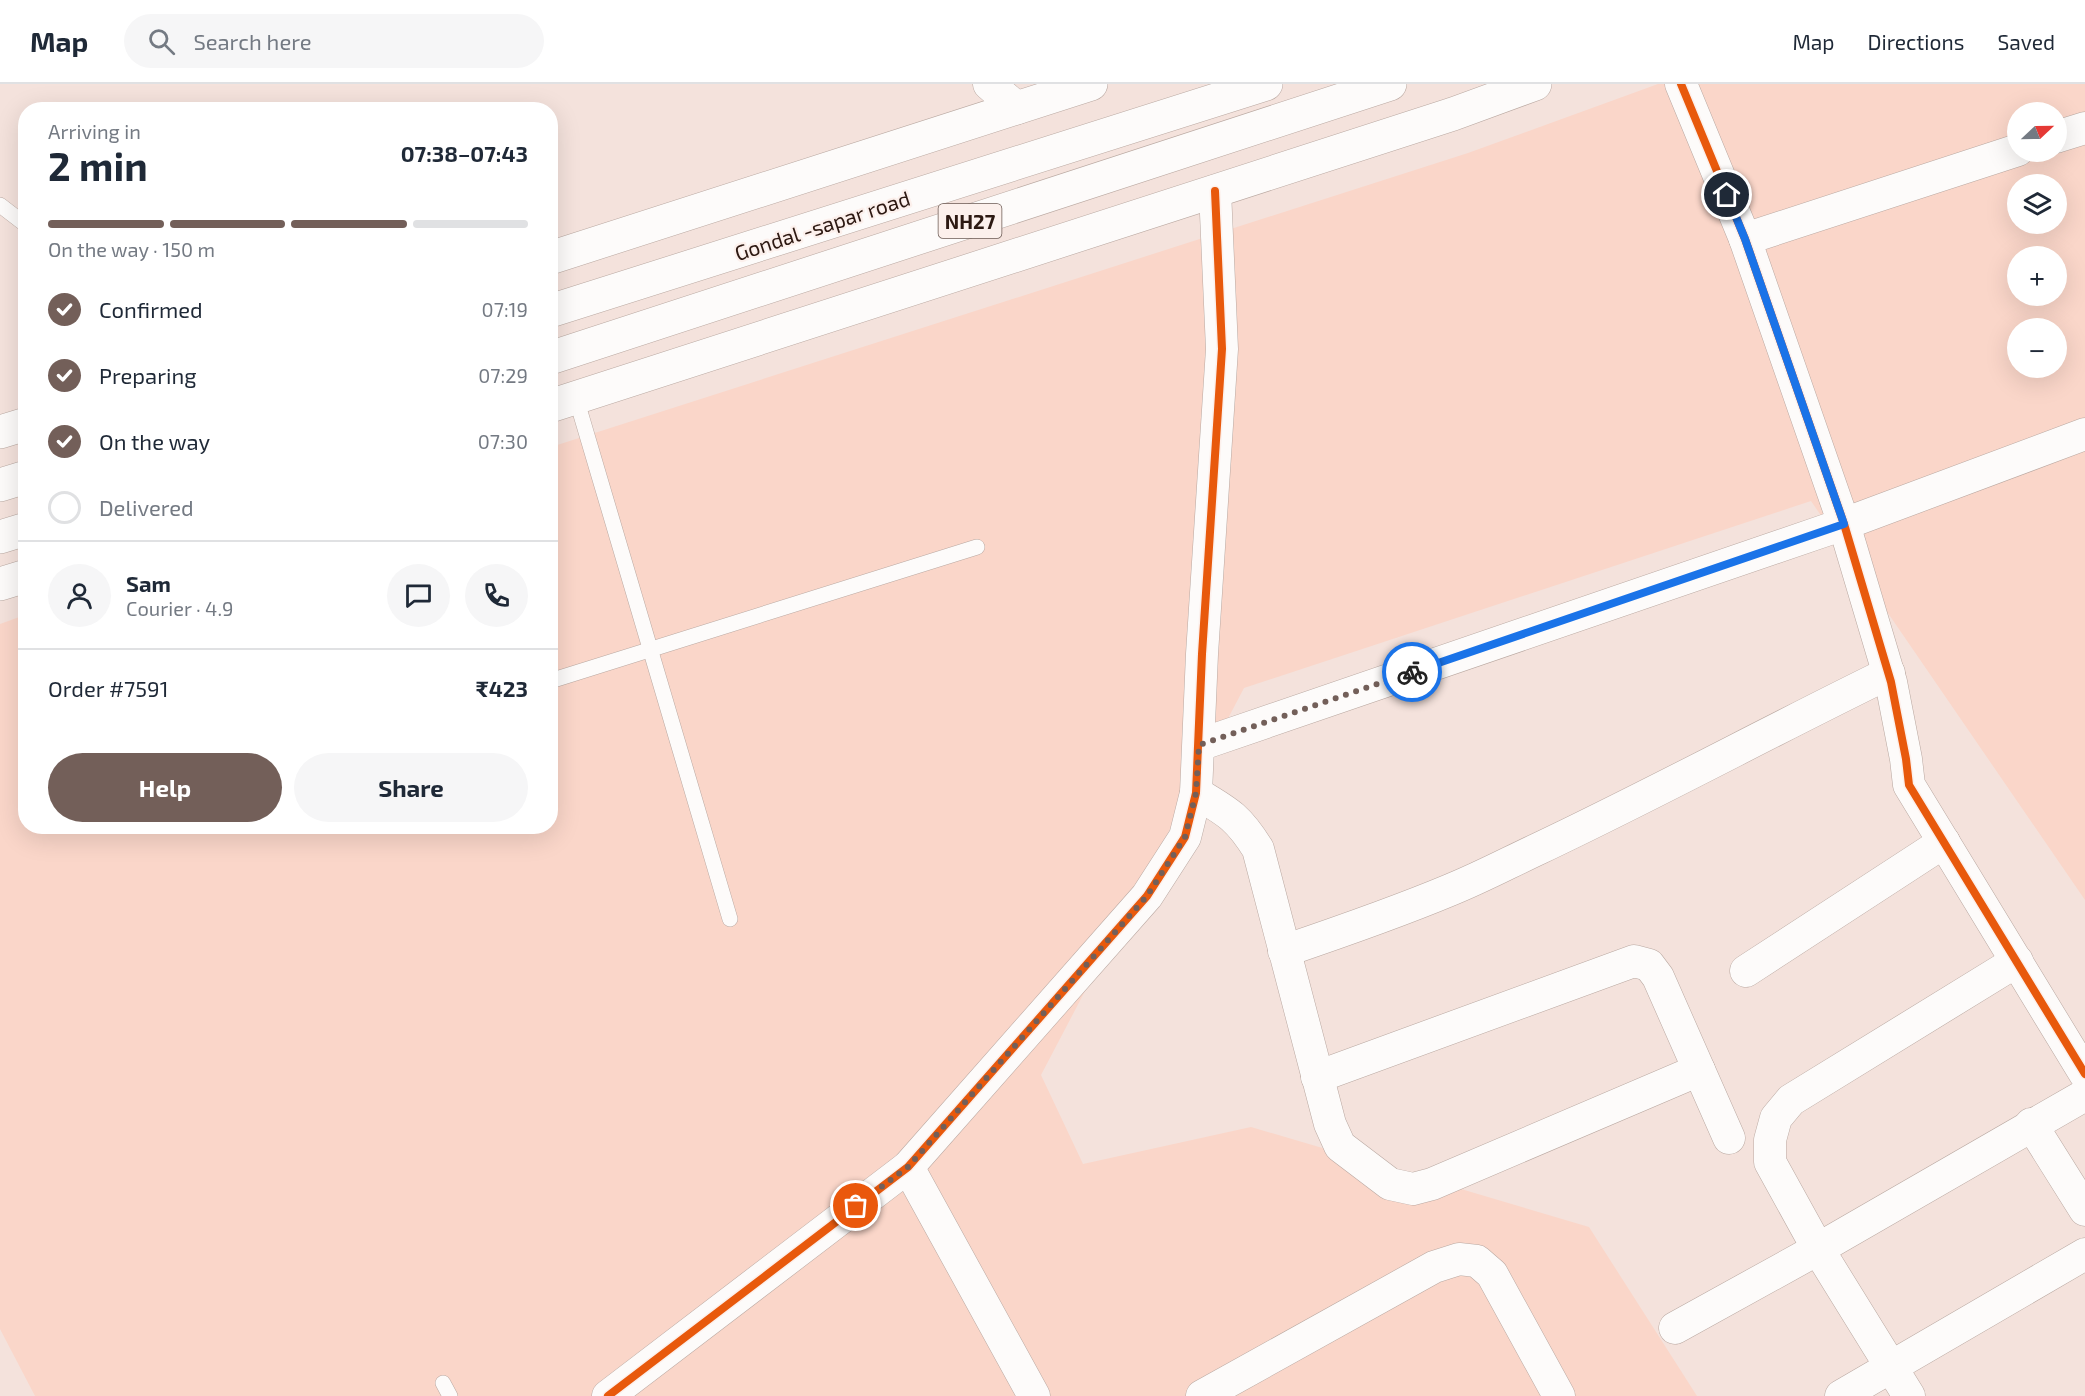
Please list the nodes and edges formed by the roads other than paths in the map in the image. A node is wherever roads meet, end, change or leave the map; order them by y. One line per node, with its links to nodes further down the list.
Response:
1 (989, 84): 7 (street)
2 (1091, 84): 7 (main road)
3 (1266, 84): 16 (main road, Gondal -sapar road / NH27)
4 (1390, 84): 17 (main road, NH27)
5 (1535, 84): 11 (main road)
6 (1681, 84): 14 (street)
7 (1017, 108): 15 (main road)
8 (2085, 128): 9 (street)
9 (2067, 134)
10 (2007, 154): 14 (street)
11 (1215, 191): 18 (main road); 33 (street)
12 (0, 205): 13 (lane)
13 (18, 219)
14 (1745, 239): 24 (street)
15 (558, 255)
16 (558, 308)
17 (558, 355)
18 (563, 402): 30 (lane)
19 (18, 426): 20 (main road)
20 (0, 432)
21 (2085, 434): 24 (street)
22 (18, 479): 23 (main road)
23 (0, 485)
24 (1844, 524): 31 (street); 33 (street)
25 (18, 531): 26 (main road)
26 (0, 537)
27 (977, 547): 30 (lane)
28 (18, 578): 29 (main road)
29 (0, 584)
30 (651, 650): 32 (lane); 36 (lane)
31 (1889, 673): 35 (street); 37 (street)
32 (558, 679)
33 (1199, 745): 34 (street)
34 (1196, 793): 37 (street); 46 (street)
35 (1944, 842): 38 (street); 39 (street)
36 (730, 920)
37 (1284, 951): 42 (street)
38 (2017, 961): 41 (street); 48 (street)
39 (1746, 971)
40 (1699, 1070): 42 (street); 42 (street); 45 (street)
41 (2085, 1074)
42 (1317, 1077)
43 (2085, 1095): 44 (street)
44 (2031, 1124): 47 (street); 48 (street)
45 (1729, 1138)
46 (908, 1167): 52 (street); 53 (street)
47 (2085, 1210)
48 (1818, 1249): 50 (street); 51 (street)
49 (2085, 1254): 51 (street)
50 (1675, 1328)
51 (1892, 1367): 56 (street); 57 (street)
52 (608, 1396)
53 (1034, 1396)
54 (1202, 1396): 55 (street)
55 (1559, 1396)
56 (1841, 1396)
57 (1909, 1396)

